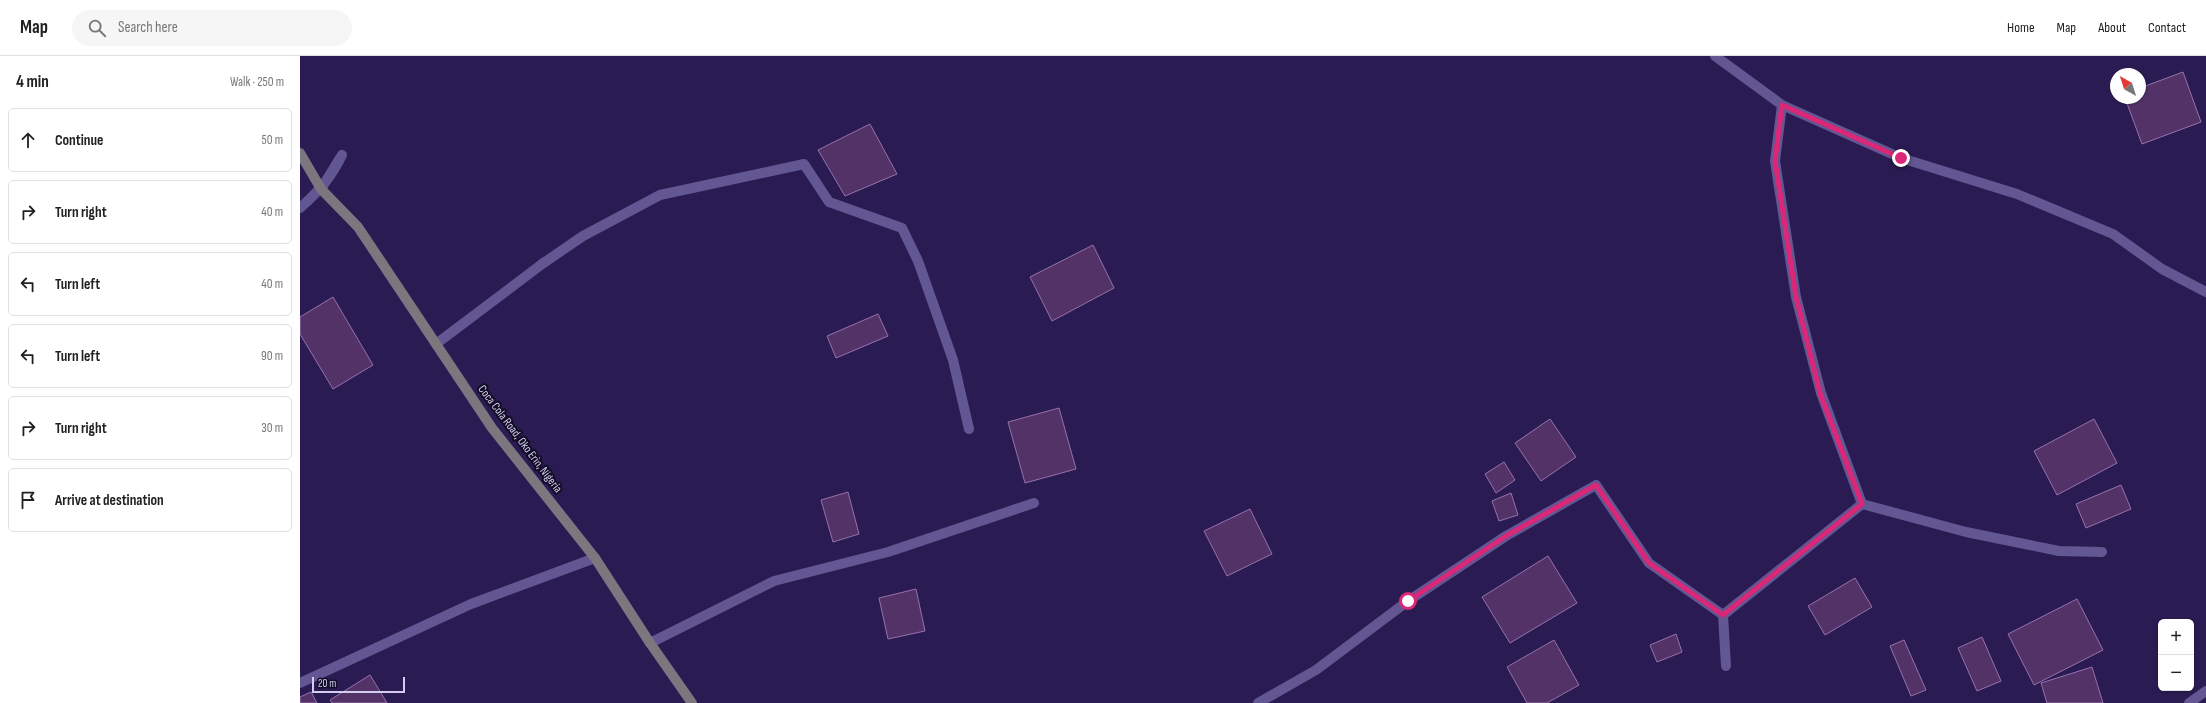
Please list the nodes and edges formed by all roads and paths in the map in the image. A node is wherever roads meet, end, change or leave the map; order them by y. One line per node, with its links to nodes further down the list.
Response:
1 (1715, 56): 2 (street)
2 (1782, 105): 6 (street); 10 (street)
3 (300, 153): 4 (street, Coca Cola Road, Oko Erin, Nigeria)
4 (321, 189): 5 (street); 7 (street, Coca Cola Road, Oko Erin, Nigeria)
5 (300, 208)
6 (2206, 292)
7 (436, 344): 8 (street); 12 (street, Coca Cola Road, Oko Erin, Nigeria)
8 (969, 429)
9 (1034, 502): 14 (street)
10 (1862, 504): 11 (street); 13 (street)
11 (2102, 552)
12 (595, 558): 14 (street, Coca Cola Road, Oko Erin, Nigeria); 16 (street)
13 (1723, 615): 15 (street); 19 (street)
14 (650, 643): 18 (street, Coca Cola Road, Oko Erin, Nigeria)
15 (1726, 666)
16 (300, 683)
17 (2206, 691): 20 (street)
18 (692, 703)
19 (1258, 703)
20 (2189, 703)

